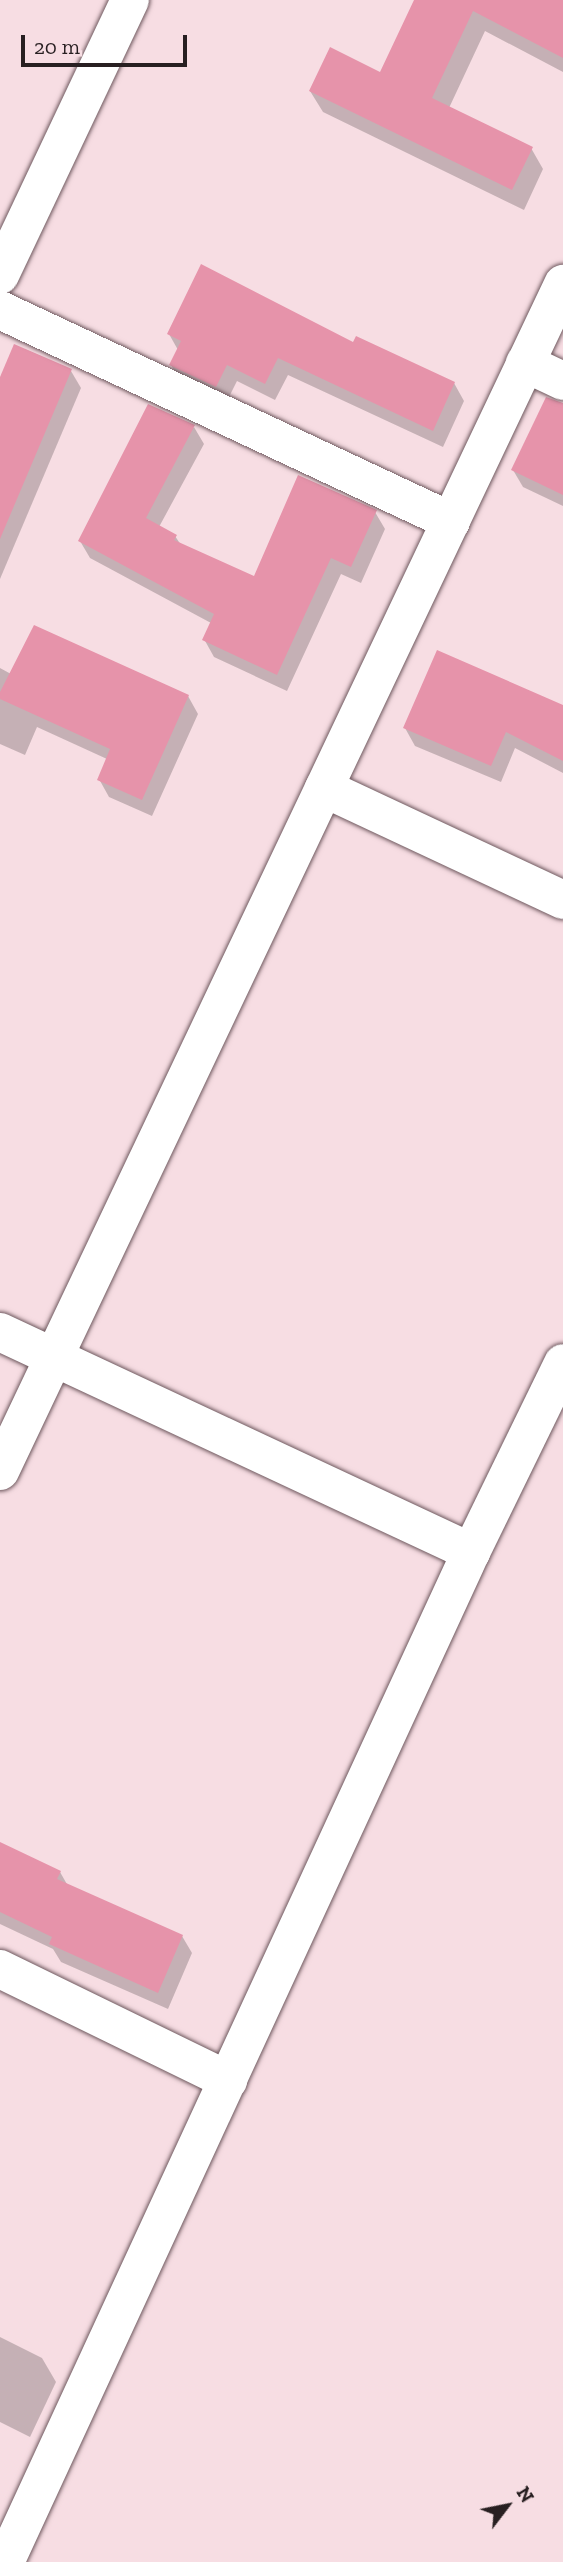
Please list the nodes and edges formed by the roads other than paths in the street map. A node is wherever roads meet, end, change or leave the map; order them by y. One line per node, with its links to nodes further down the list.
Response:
1 (130, 0): 2 (street)
2 (0, 275)
3 (563, 284): 5 (street)
4 (0, 310): 7 (street)
5 (525, 363): 6 (street); 7 (street)
6 (563, 382)
7 (450, 521): 8 (street)
8 (324, 788): 9 (street); 11 (street)
9 (563, 900)
10 (0, 1332): 11 (street)
11 (53, 1358): 13 (street); 14 (street)
12 (563, 1363): 14 (street)
13 (0, 1471)
14 (471, 1552): 16 (street)
15 (0, 1969): 16 (street)
16 (228, 2080): 17 (street)
17 (7, 2558)

